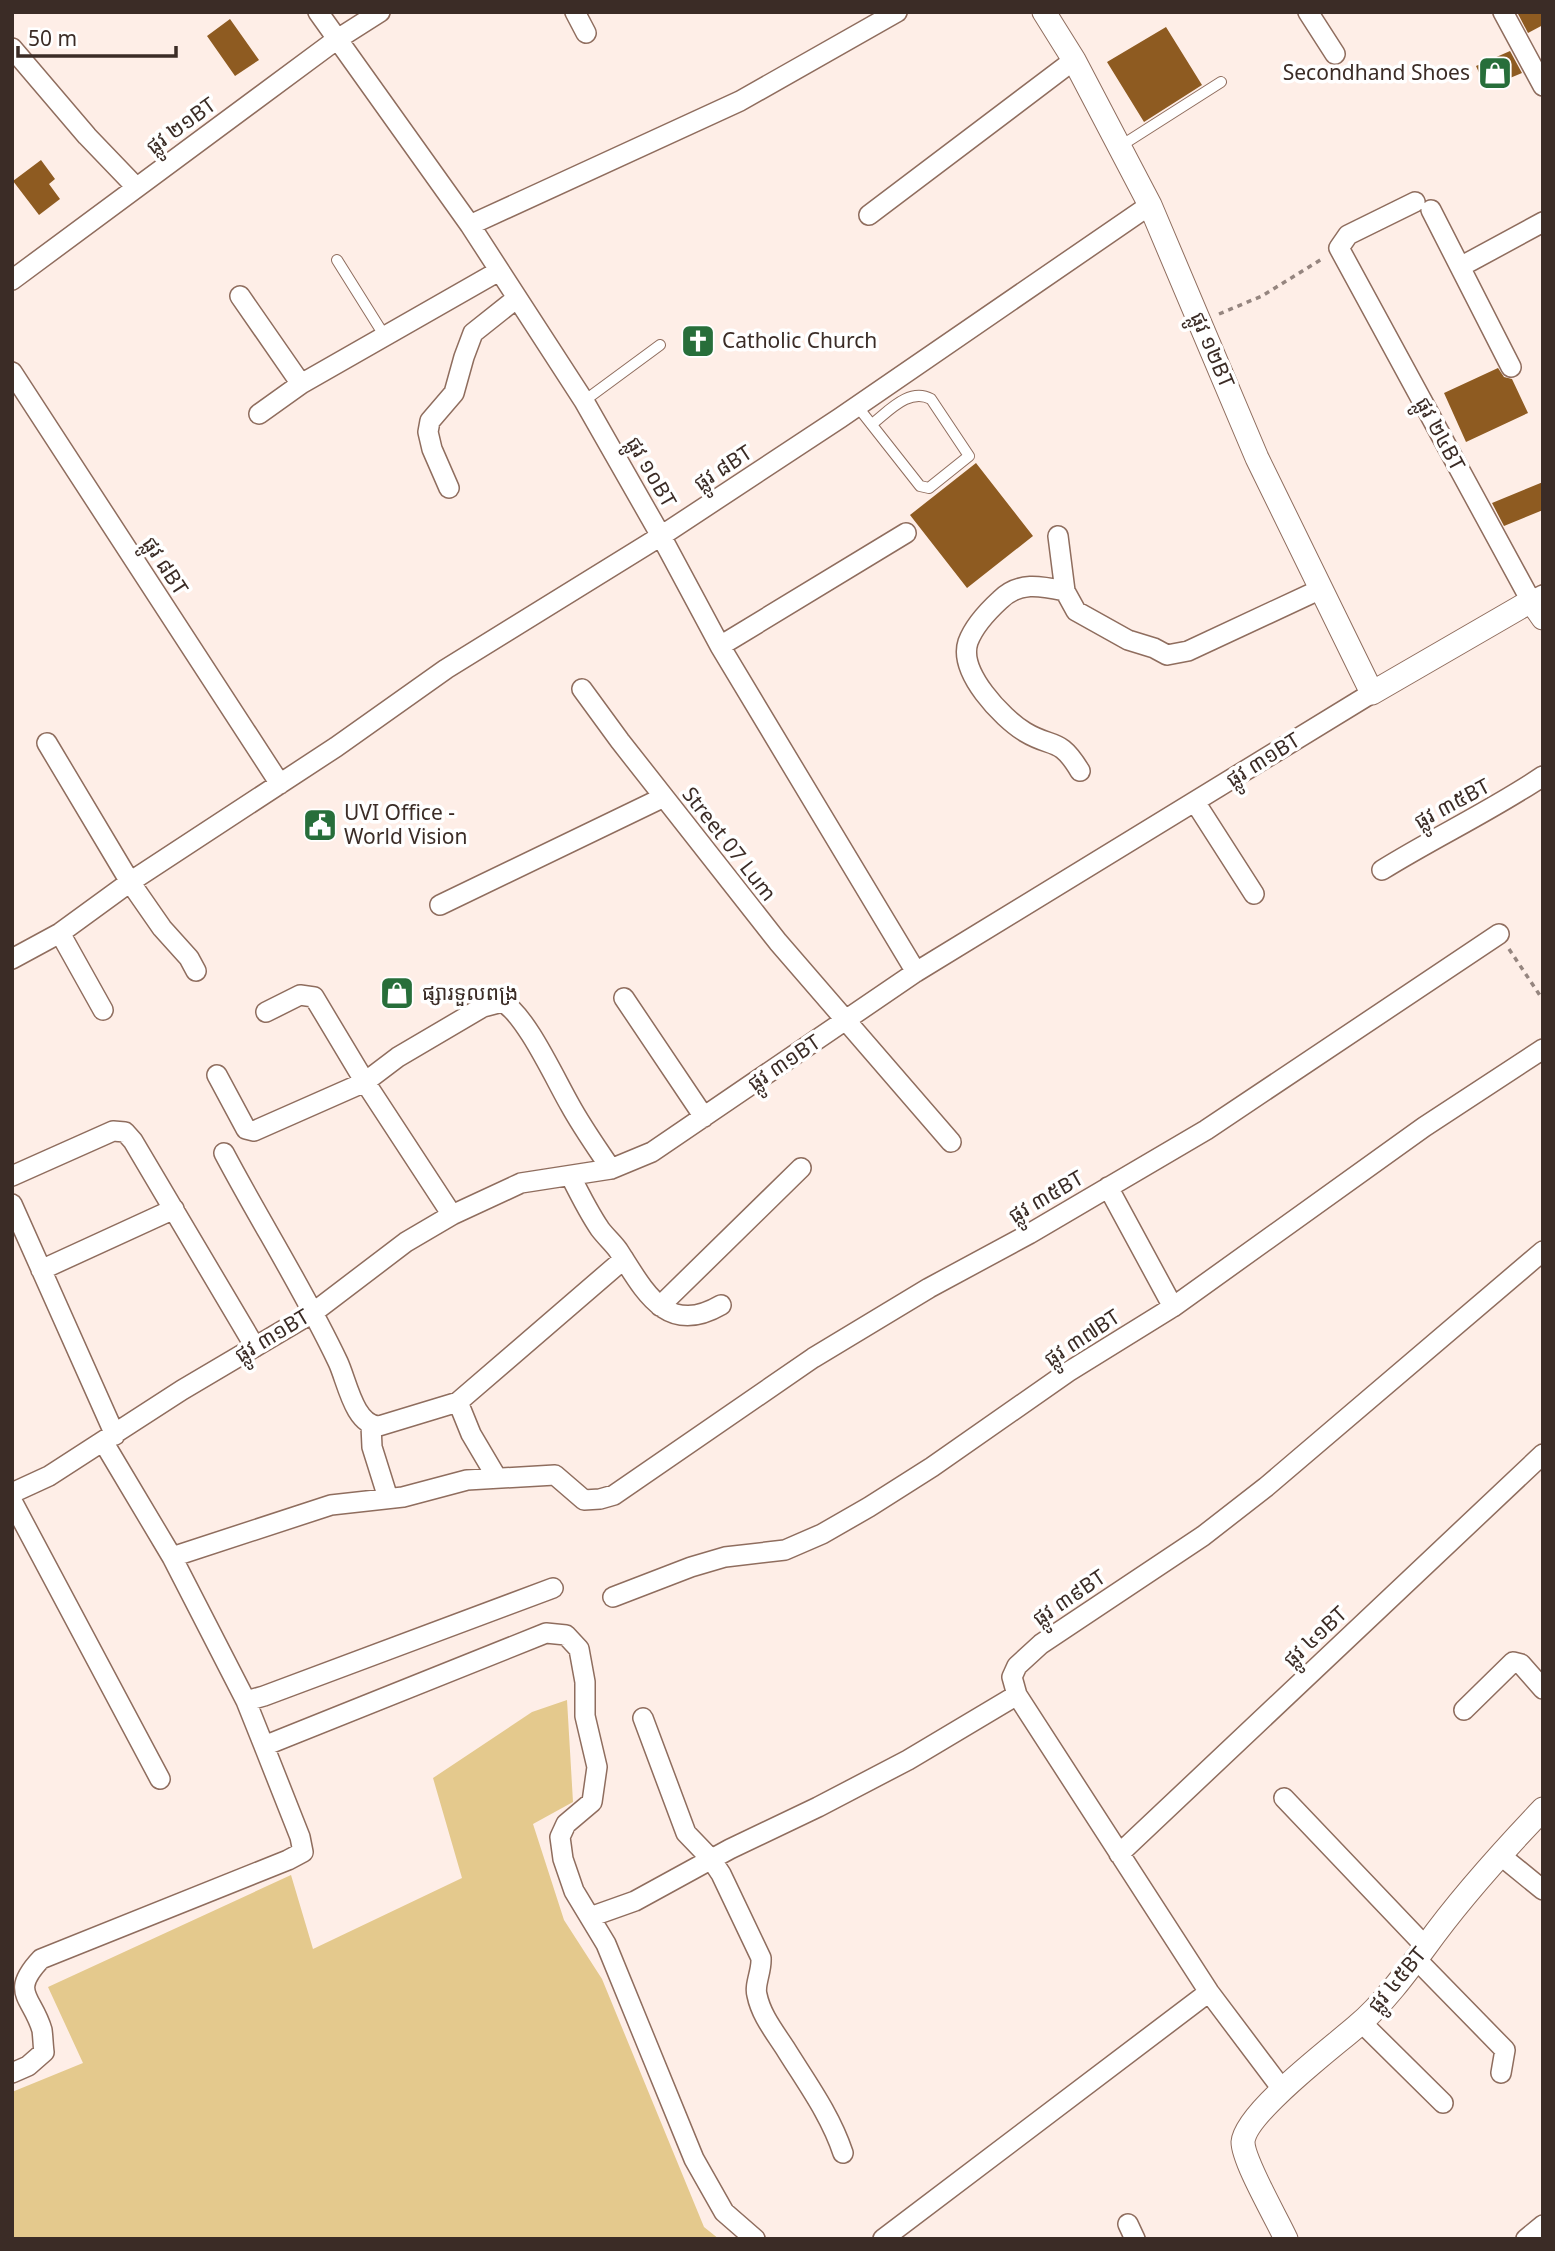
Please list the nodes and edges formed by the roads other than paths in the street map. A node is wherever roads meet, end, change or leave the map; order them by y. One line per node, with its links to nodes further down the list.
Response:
1 (318, 12): 9 (street, ផ្លូវ ១០BT)
2 (380, 12): 9 (street, ផ្លូវ ២១BT)
3 (575, 12): 8 (street)
4 (897, 12): 20 (street)
5 (1044, 12): 12 (street, ផ្លូវ ១២BT)
6 (1308, 12): 11 (street)
7 (1503, 12): 14 (street)
8 (586, 33)
9 (336, 40): 16 (street, ផ្លូវ ២១BT); 20 (street, ផ្លូវ ១០BT)
10 (12, 48): 16 (street)
11 (1335, 54)
12 (1074, 60): 15 (street, ផ្លូវ ១២BT); 18 (street)
13 (1221, 82): 15 (lane)
14 (1543, 86)
15 (1119, 147): 17 (street, ផ្លូវ ១២BT)
16 (136, 187): 24 (street, ផ្លូវ ២១BT)
17 (1150, 205): 33 (street, ផ្លូវ ៨BT); 40 (street, ផ្លូវ ១២BT)
18 (869, 215)
19 (1543, 222): 22 (street)
20 (470, 225): 23 (street, ផ្លូវ ១០BT)
21 (337, 260): 27 (lane)
22 (1460, 267): 29 (street); 42 (street, ផ្លូវ ២៤BT)
23 (499, 271): 26 (street, ផ្លូវ ១០BT); 27 (street)
24 (12, 280)
25 (240, 296): 31 (street)
26 (517, 298): 32 (street, ផ្លូវ ១០BT); 36 (street)
27 (384, 335): 31 (street)
28 (660, 345): 32 (lane)
29 (1511, 367)
30 (12, 372): 49 (street, ផ្លូវ ៨BT)
31 (301, 384): 34 (street)
32 (584, 401): 38 (street, ផ្លូវ ១០BT)
33 (857, 406): 35 (lane); 38 (street, ផ្លូវ ៨BT)
34 (259, 414)
35 (872, 424): 35 (lane)
36 (449, 488)
37 (906, 533): 43 (street)
38 (661, 536): 43 (street, ផ្លូវ ១០BT); 49 (street, ផ្លូវ ៨BT)
39 (1058, 536): 41 (street)
40 (1321, 589): 41 (street); 45 (street, ផ្លូវ ១២BT)
41 (1065, 591): 47 (street)
42 (1539, 605): 45 (street, ផ្លូវ ៣១BT)
43 (720, 646): 60 (street, ផ្លូវ ១០BT)
44 (582, 689): 50 (street, Street 07 Lum)
45 (1372, 693): 51 (street, ផ្លូវ ៣១BT)
46 (47, 743): 53 (street)
47 (1080, 771)
48 (1543, 776): 52 (street, ផ្លូវ ៣៥BT)
49 (280, 784): 53 (street, ផ្លូវ ៨BT)
50 (664, 797): 55 (street); 64 (street, Street 07 Lum)
51 (1195, 802): 54 (street); 60 (street, ផ្លូវ ៣១BT)
52 (1382, 870)
53 (130, 882): 56 (street, ផ្លូវ ៨BT); 59 (street)
54 (1254, 894)
55 (440, 905)
56 (60, 933): 58 (street, ផ្លូវ ៨BT); 62 (street)
57 (1499, 934): 75 (street, ផ្លូវ ៣៥BT)
58 (12, 959)
59 (196, 971)
60 (916, 972): 64 (street, ផ្លូវ ៣១BT)
61 (624, 998): 68 (street)
62 (103, 1010)
63 (266, 1012): 67 (street)
64 (847, 1021): 68 (street, ផ្លូវ ៣១BT); 69 (street, Street 07 Lum)
65 (1543, 1049): 84 (street, ផ្លូវ ៣៧BT)
66 (217, 1075): 67 (street)
67 (365, 1082): 72 (street); 78 (street)
68 (704, 1117): 72 (street, ផ្លូវ ៣១BT)
69 (951, 1142)
70 (224, 1153): 85 (street)
71 (801, 1168): 83 (street)
72 (611, 1170): 74 (street, ផ្លូវ ៣១BT)
73 (12, 1176): 77 (street)
74 (571, 1177): 78 (street, ផ្លូវ ៣១BT); 80 (street)
75 (1108, 1187): 84 (street); 91 (street, ផ្លូវ ៣៥BT)
76 (12, 1204): 81 (street)
77 (174, 1209): 81 (street); 86 (street)
78 (452, 1215): 85 (street, ផ្លូវ ៣១BT)
79 (1543, 1251): 99 (street, ផ្លូវ ៣៩BT)
80 (624, 1259): 83 (street); 87 (street)
81 (41, 1270): 89 (street)
82 (721, 1305): 83 (street)
83 (660, 1306)
84 (1173, 1307): 97 (street, ផ្លូវ ៣៧BT)
85 (314, 1312): 86 (street, ផ្លូវ ៣១BT); 88 (street)
86 (255, 1347): 89 (street, ផ្លូវ ៣១BT)
87 (458, 1402): 88 (street); 91 (street)
88 (371, 1425): 93 (street)
89 (109, 1439): 92 (street, ផ្លូវ ៣១BT); 95 (street)
90 (1543, 1454): 107 (street, ផ្លូវ ៤១BT)
91 (496, 1478): 93 (street)
92 (12, 1493)
93 (388, 1498): 95 (street)
94 (12, 1501): 104 (street)
95 (172, 1557): 100 (street)
96 (553, 1588): 100 (street)
97 (613, 1597)
98 (1543, 1689): 101 (street)
99 (1017, 1695): 107 (street); 109 (street)
100 (246, 1701): 103 (street)
101 (1464, 1710)
102 (643, 1718): 109 (street)
103 (264, 1746): 111 (street); 115 (street)
104 (160, 1779)
105 (1284, 1798): 112 (street)
106 (1543, 1809): 108 (street, ផ្លូវ ៤៥BT)
107 (1119, 1854): 113 (street)
108 (1500, 1855): 110 (street); 112 (street, ផ្លូវ ៤៥BT)
109 (711, 1858): 111 (street); 119 (street)
110 (1543, 1890)
111 (590, 1917): 121 (street)
112 (1421, 1953): 114 (street, ផ្លូវ ៤៥BT); 116 (street)
113 (1209, 1992): 117 (street); 122 (street)
114 (1361, 2022): 117 (street, ផ្លូវ ៤៥BT); 118 (street)
115 (12, 2073)
116 (1501, 2073)
117 (1282, 2090): 123 (street, ផ្លូវ ៤៥BT)
118 (1443, 2103)
119 (843, 2153)
120 (1543, 2225): 124 (street)
121 (755, 2239)
122 (883, 2239)
123 (1286, 2239)
124 (1526, 2239)

